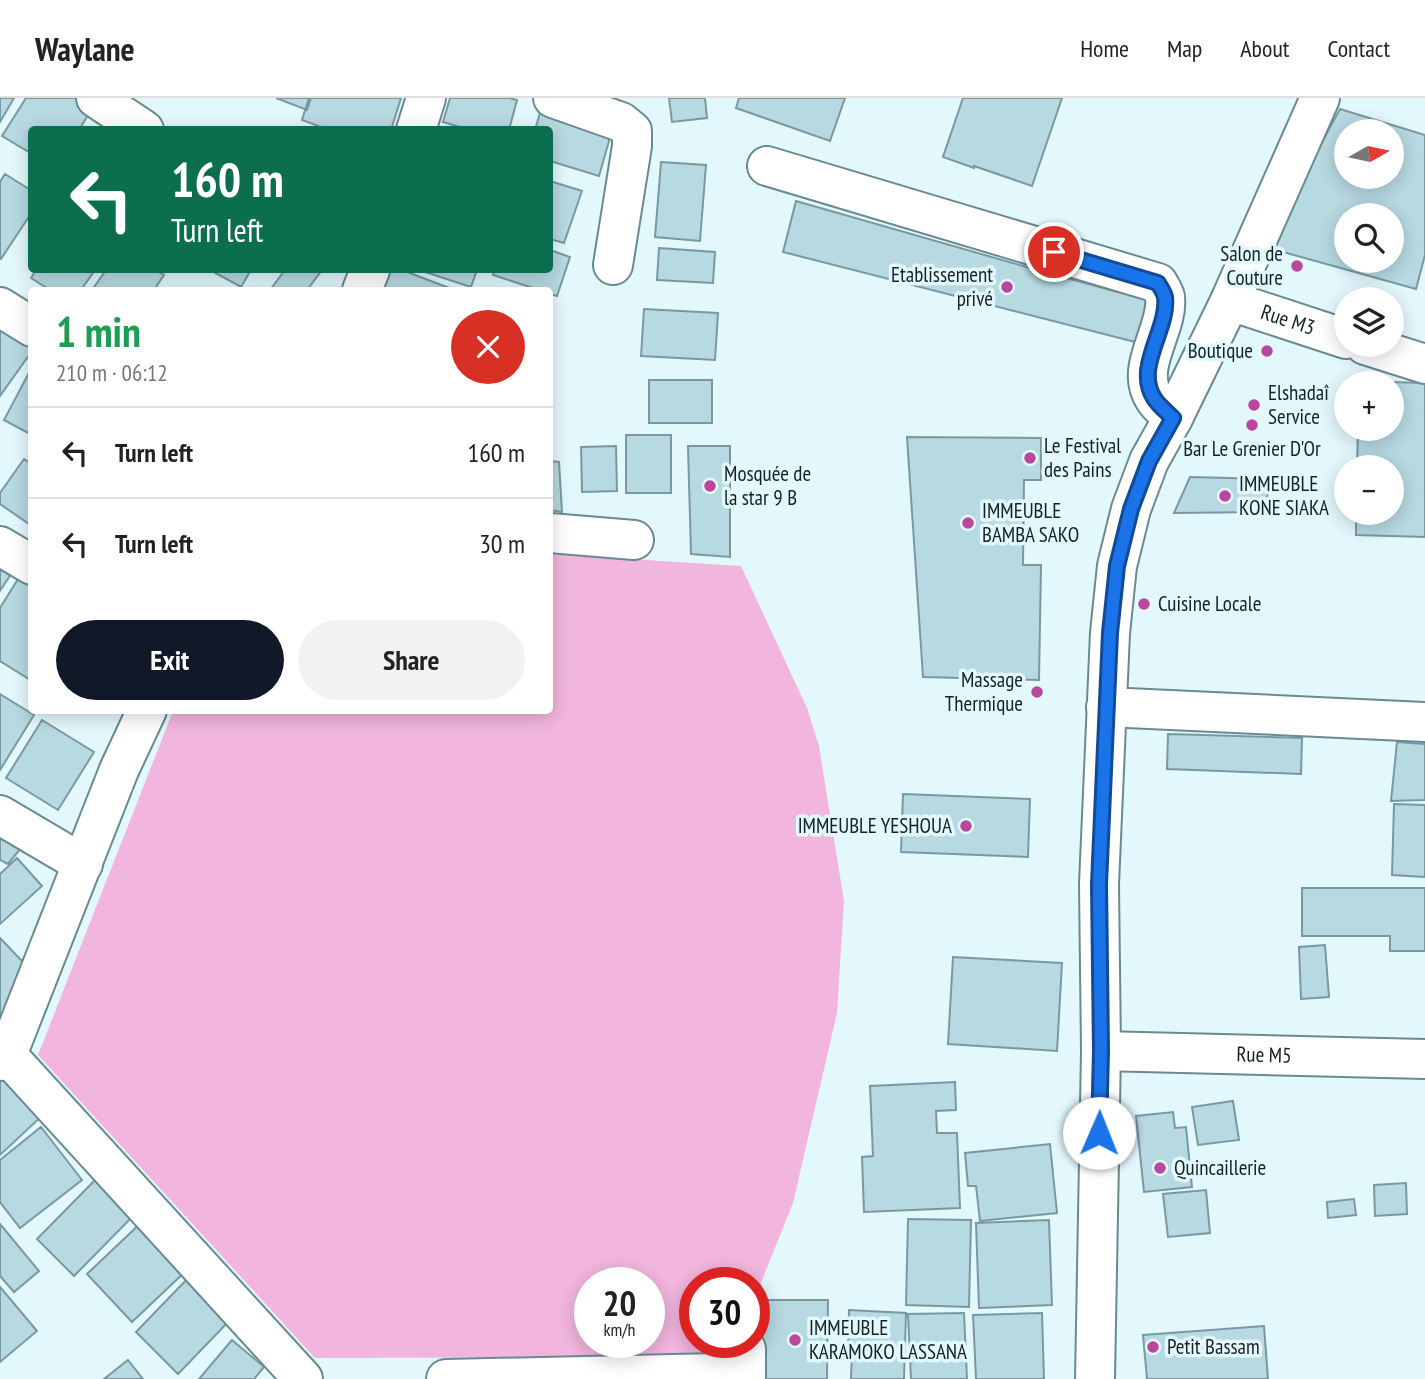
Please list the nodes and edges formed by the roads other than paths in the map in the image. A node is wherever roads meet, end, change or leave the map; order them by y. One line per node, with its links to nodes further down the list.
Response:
1 (96, 98): 5 (street)
2 (426, 98): 6 (street)
3 (553, 98): 8 (street)
4 (1320, 98): 9 (street)
5 (138, 126)
6 (417, 126)
7 (767, 166): 15 (street)
8 (613, 265)
9 (1230, 301): 12 (street, Rue M3); 15 (street)
10 (0, 307): 11 (street)
11 (28, 324)
12 (1334, 335)
13 (1403, 357): 14 (street)
14 (1425, 364)
15 (1173, 418): 20 (street)
16 (553, 533): 17 (street)
17 (634, 540)
18 (0, 546): 19 (street)
19 (28, 563)
20 (1106, 708): 22 (street); 25 (street)
21 (145, 714): 24 (street)
22 (1425, 722)
23 (0, 816): 24 (street)
24 (83, 864): 26 (street)
25 (1101, 1051): 27 (street, Rue M5); 32 (street)
26 (4, 1058): 30 (street)
27 (1425, 1059)
28 (737, 1367): 29 (street)
29 (613, 1377): 31 (street)
30 (303, 1379)
31 (446, 1379)
32 (1095, 1379)

